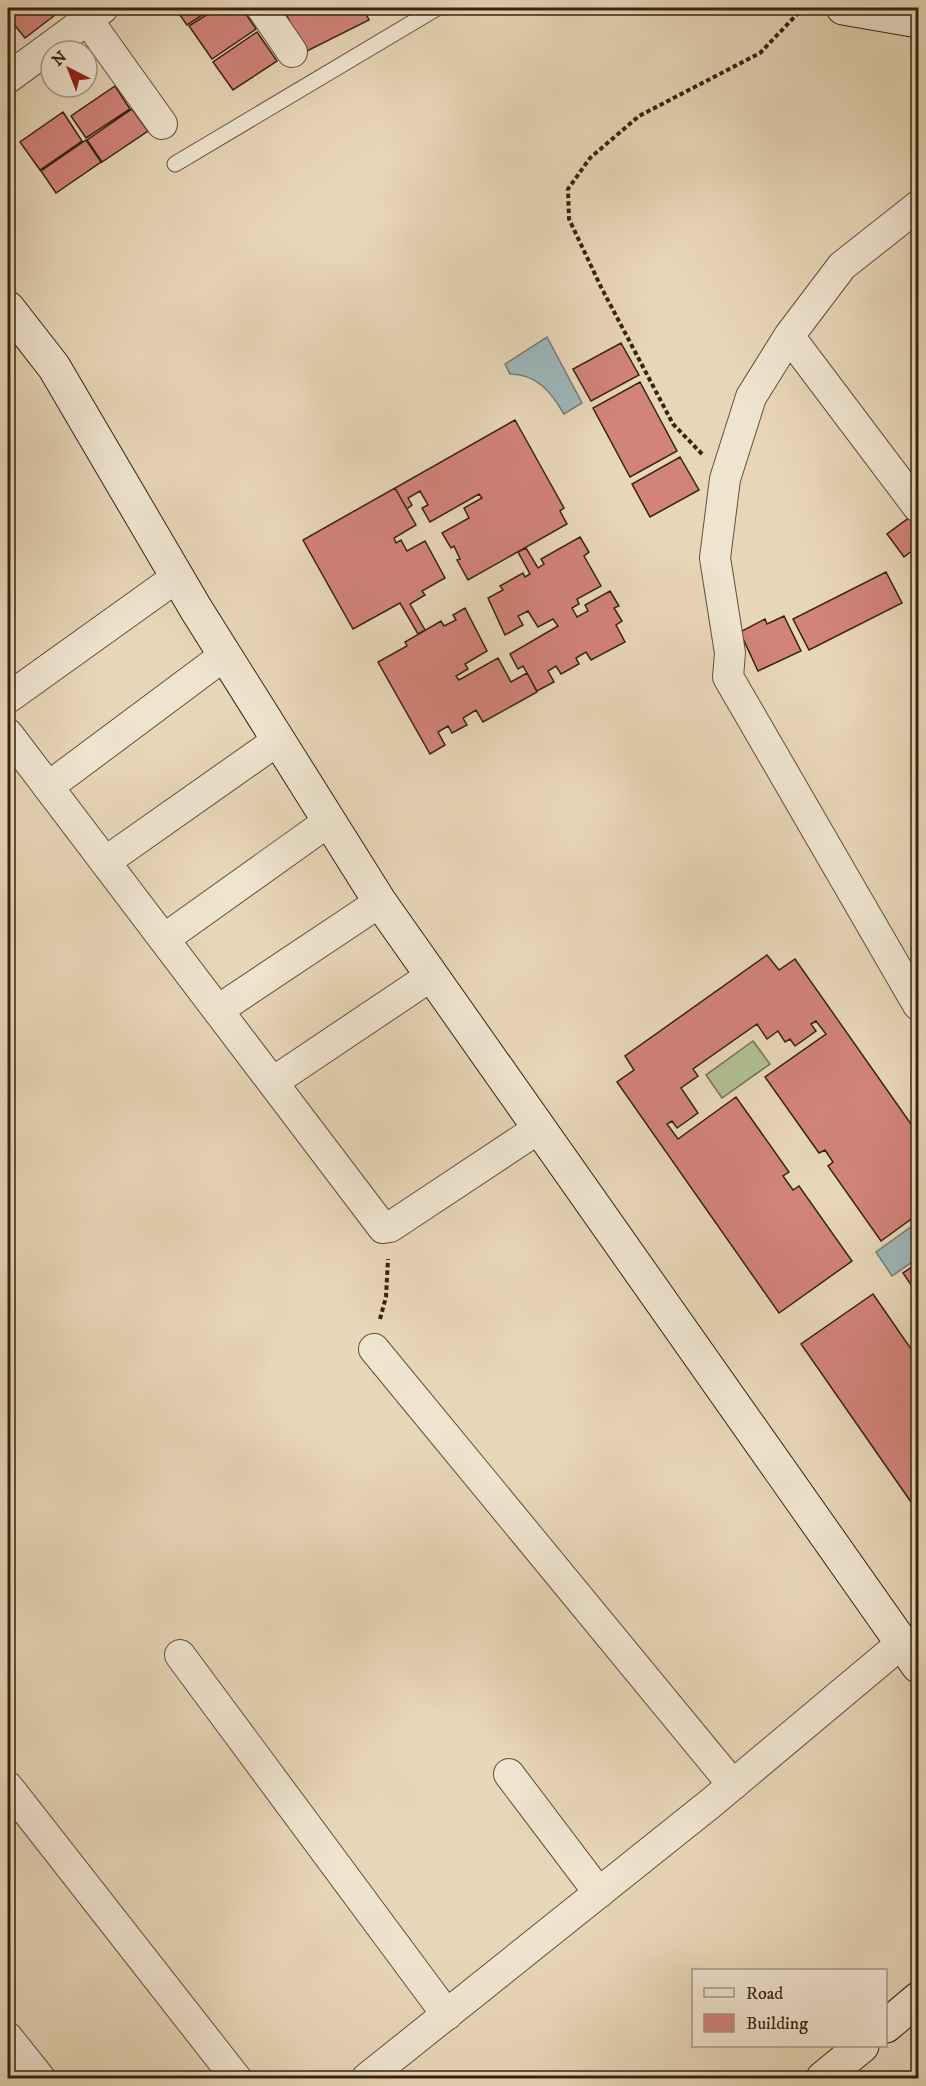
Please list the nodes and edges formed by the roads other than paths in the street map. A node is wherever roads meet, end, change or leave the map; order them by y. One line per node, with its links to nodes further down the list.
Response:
1 (262, 8): 7 (street)
2 (436, 8): 10 (lane)
3 (843, 8): 4 (street)
4 (876, 11): 6 (street)
5 (95, 13): 8 (street); 9 (street)
6 (918, 21)
7 (292, 52)
8 (8, 78)
9 (162, 124)
10 (175, 164)
11 (918, 206): 13 (street)
12 (8, 308): 15 (street)
13 (789, 336): 14 (street); 26 (street)
14 (918, 507)
15 (177, 577): 16 (street); 17 (street)
16 (225, 655): 19 (street); 20 (street)
17 (8, 698)
18 (8, 734): 20 (street)
19 (277, 741): 21 (street); 22 (street)
20 (48, 787): 22 (street)
21 (328, 822): 23 (street); 24 (street)
22 (105, 862): 24 (street)
23 (380, 902): 25 (street); 27 (street)
24 (164, 939): 27 (street)
25 (431, 976): 28 (street); 29 (street)
26 (918, 1005)
27 (218, 1010): 28 (street)
28 (273, 1082): 29 (street)
29 (538, 1129): 31 (street)
30 (374, 1349): 34 (street)
31 (910, 1654): 34 (street)
32 (180, 1655): 38 (street)
33 (509, 1774): 36 (street)
34 (733, 1785): 36 (street)
35 (8, 1787): 43 (street)
36 (599, 1893): 38 (street)
37 (918, 1999): 39 (street)
38 (447, 2014): 44 (street)
39 (887, 2024)
40 (8, 2038): 42 (street)
41 (861, 2047): 45 (street)
42 (40, 2079)
43 (236, 2079)
44 (367, 2079)
45 (823, 2079)

